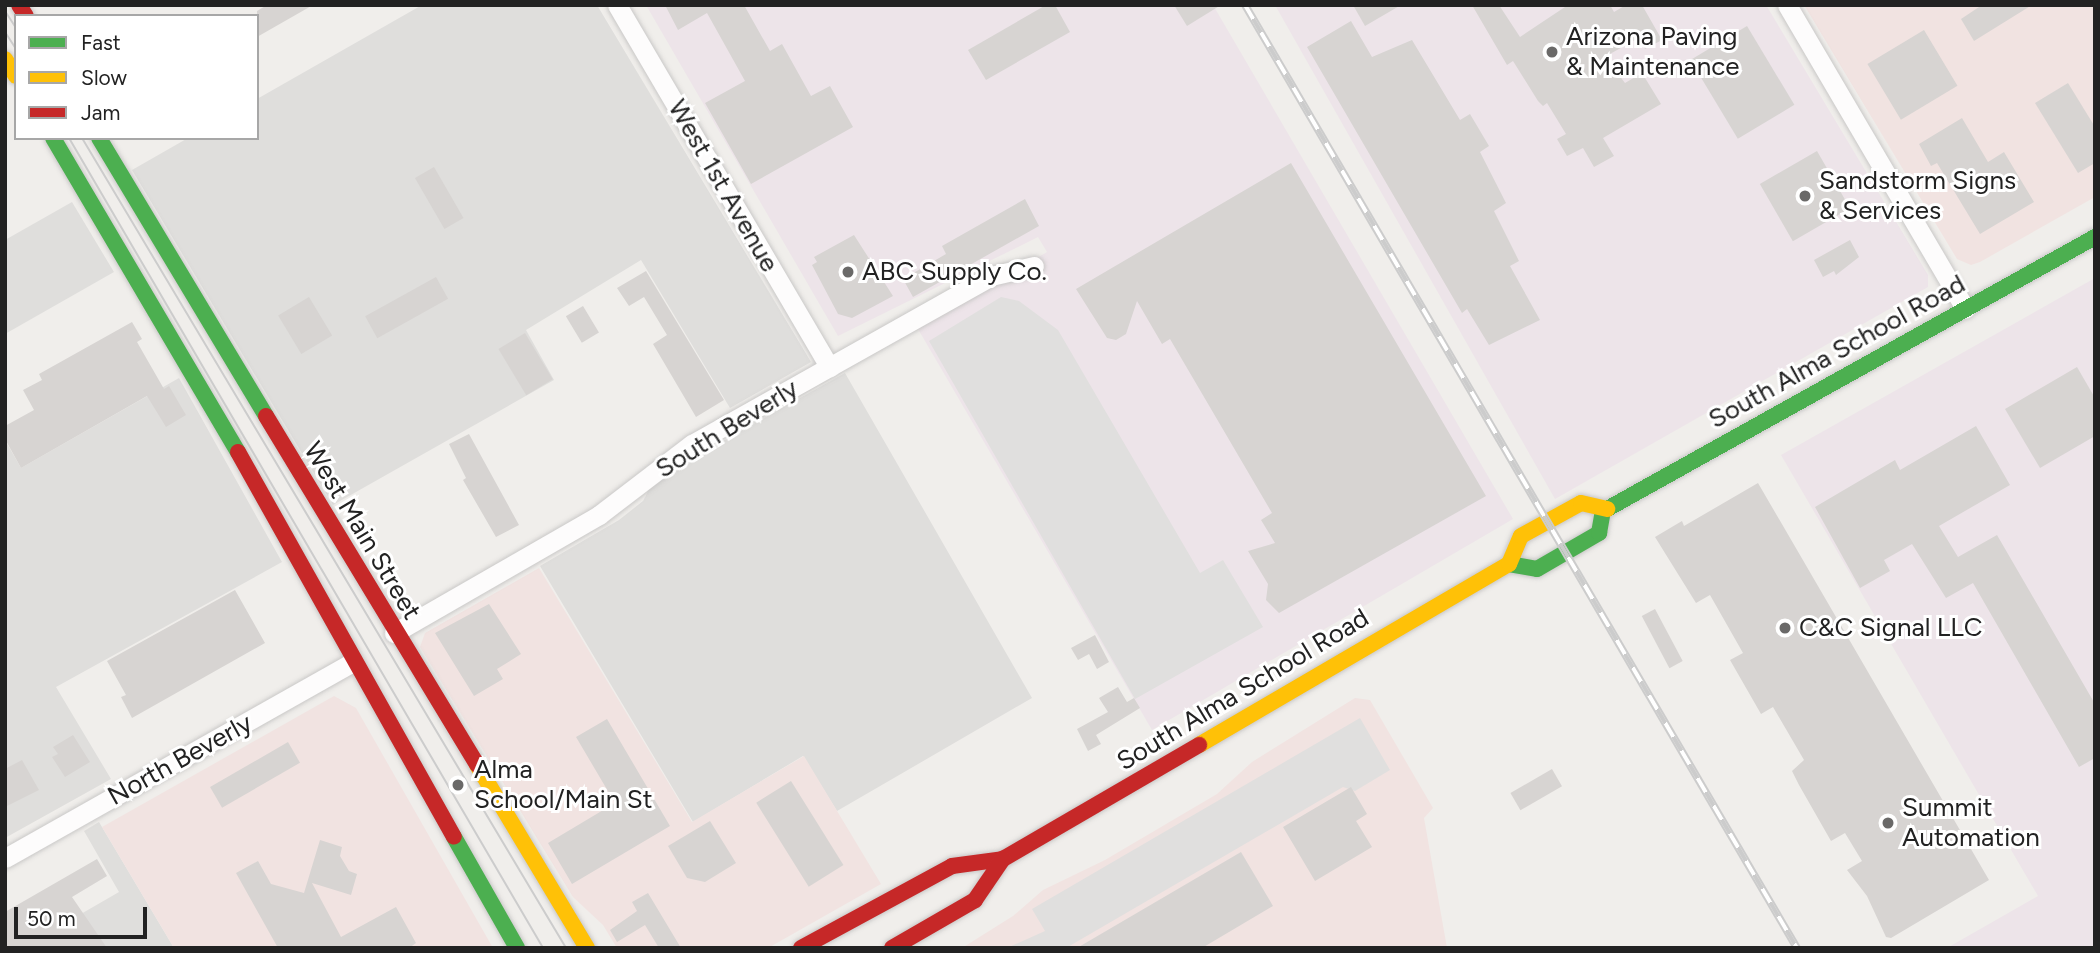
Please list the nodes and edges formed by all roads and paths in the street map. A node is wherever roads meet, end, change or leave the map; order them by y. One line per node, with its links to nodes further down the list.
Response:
1 (617, 5): 8 (street, West 1st Avenue)
2 (1787, 5): 7 (street)
3 (54, 140): 12 (main road)
4 (100, 140): 11 (main road, West Main Street)
5 (2095, 237): 7 (main road, South Alma School Road)
6 (1034, 267): 8 (street, South Beverly)
7 (1965, 309): 9 (main road, South Alma School Road)
8 (829, 367): 11 (street, South Beverly)
9 (1603, 511): 10 (main road); 10 (main road)
10 (1509, 564): 14 (main road, South Alma School Road)
11 (394, 633): 16 (main road, West Main Street)
12 (353, 662): 13 (street, North Beverly); 15 (main road)
13 (5, 858)
14 (1003, 859): 17 (main road, South Alma School Road); 18 (main road, South Alma School Road)
15 (517, 948)
16 (587, 948)
17 (801, 948)
18 (892, 948)

